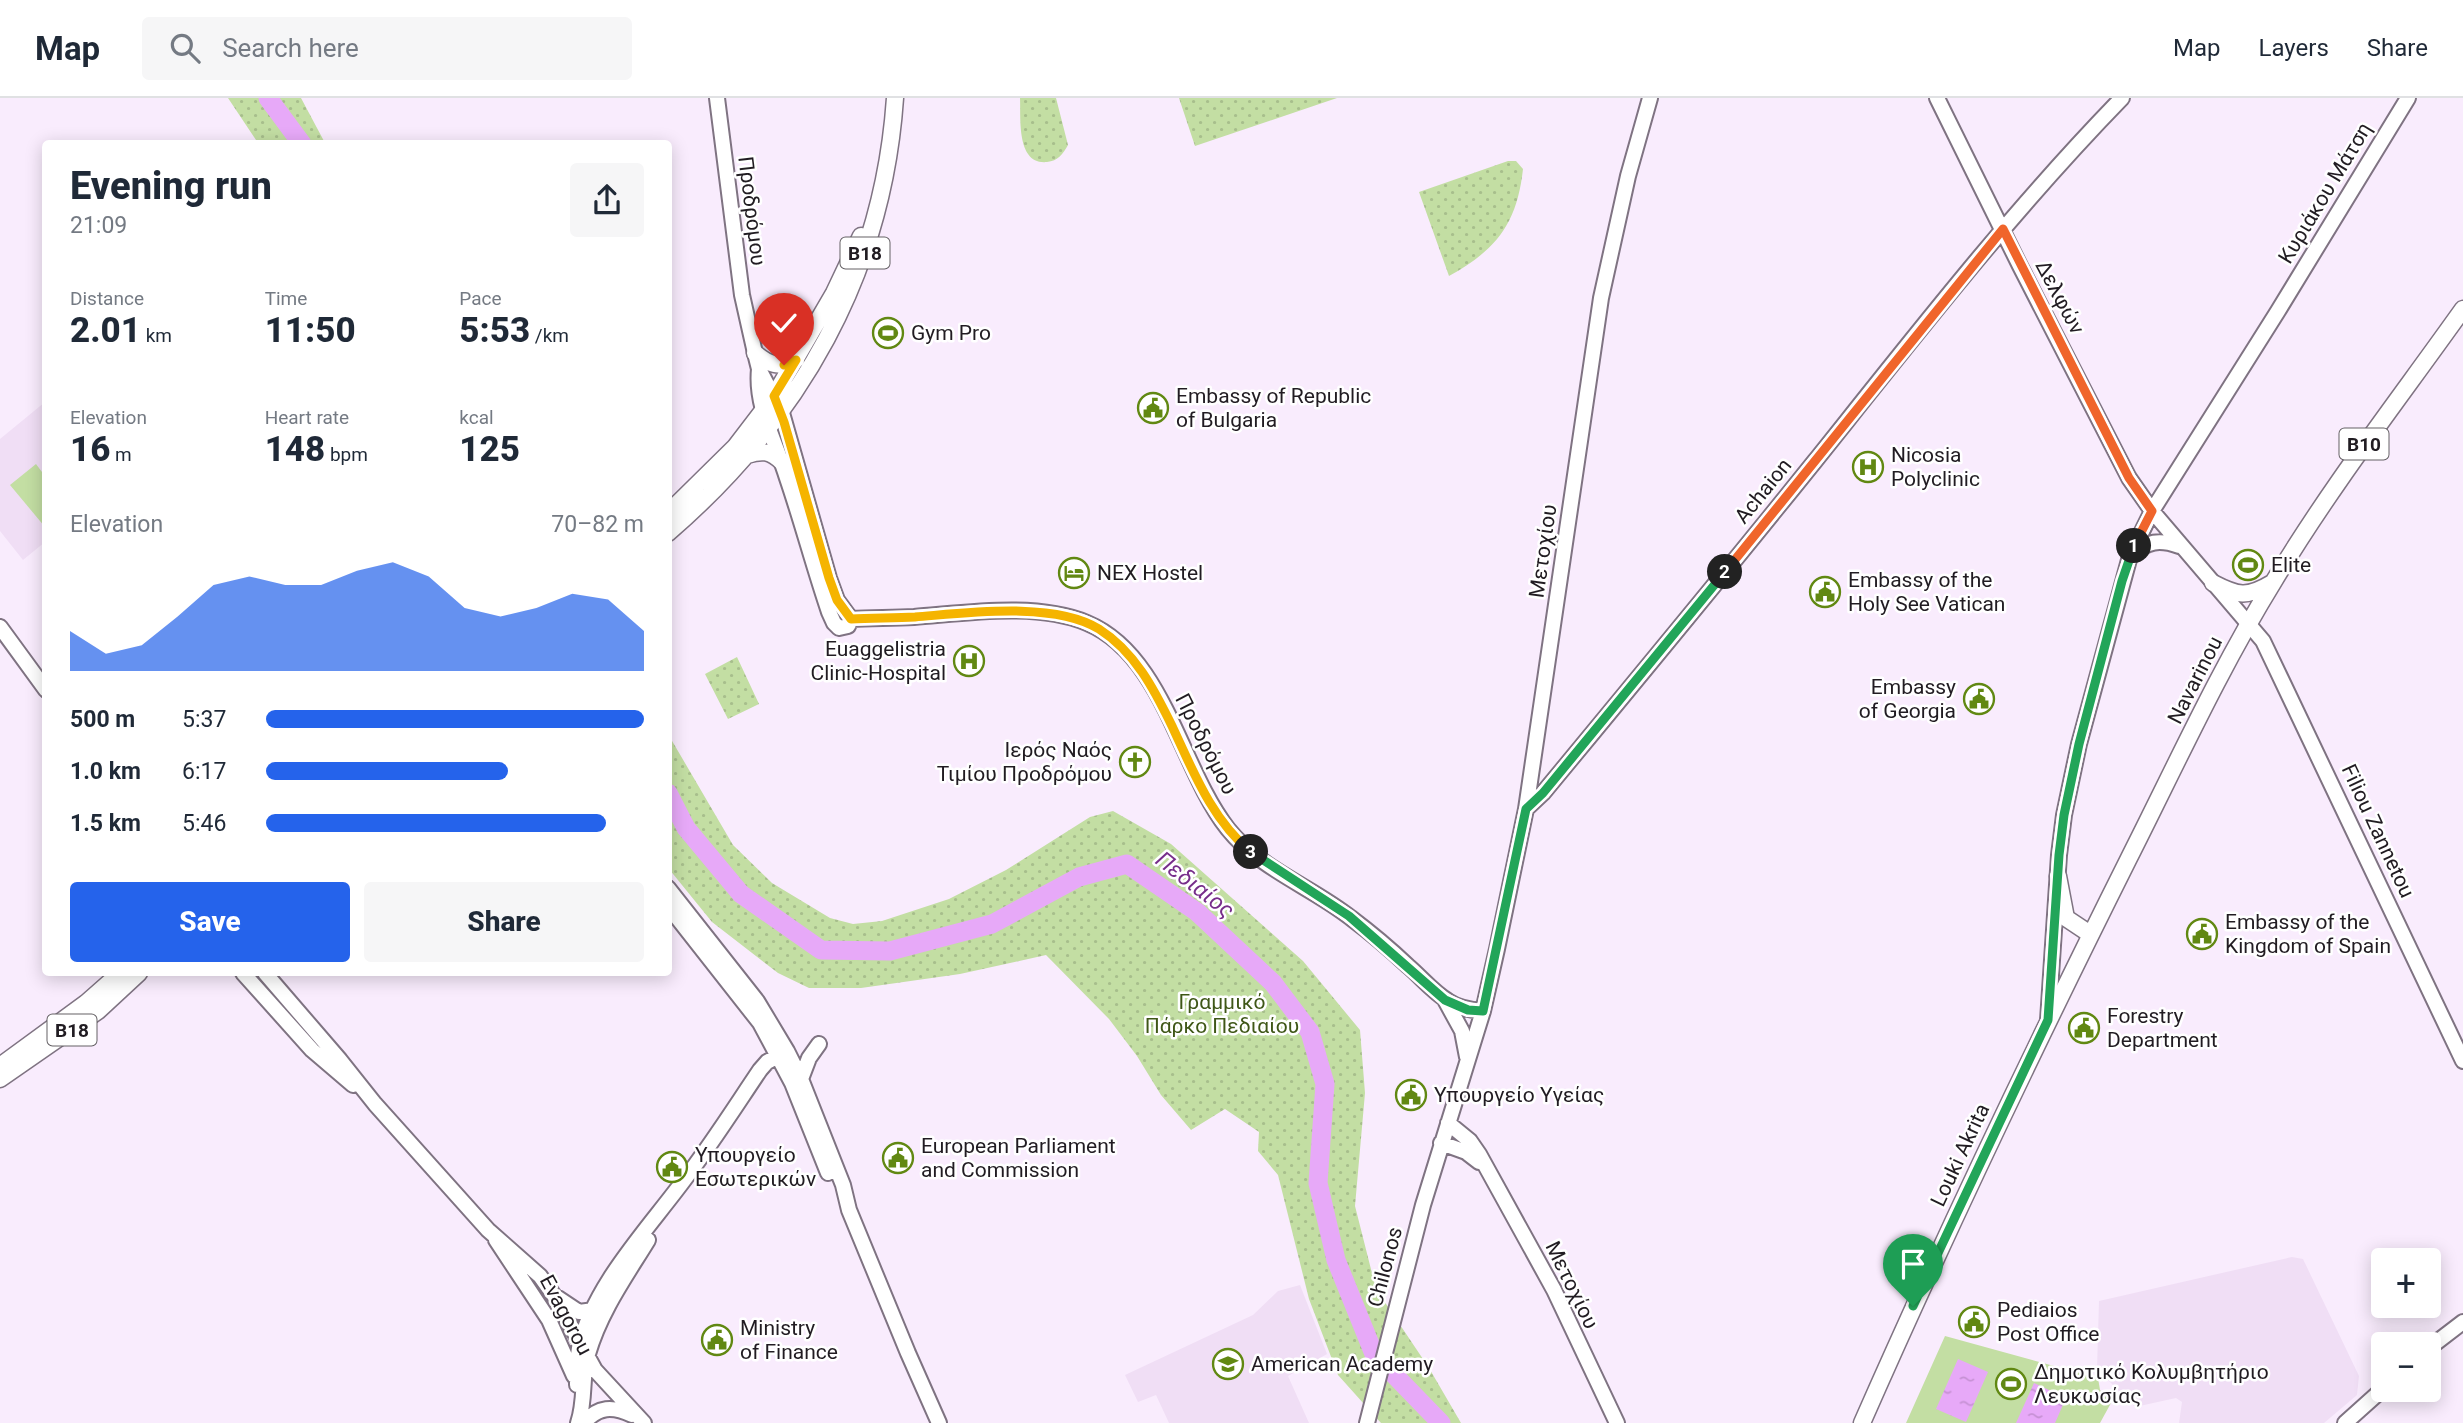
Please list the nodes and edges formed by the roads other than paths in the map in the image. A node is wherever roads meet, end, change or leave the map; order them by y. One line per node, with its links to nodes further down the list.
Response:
1 (717, 98): 10 (street, Προδρόμου)
2 (886, 98): 11 (main road, B18)
3 (895, 98): 15 (main road, B18)
4 (1650, 98): 30 (street, Μετοχίου)
5 (1937, 98): 8 (street, Δελφών)
6 (2122, 98): 8 (street, Achaion)
7 (2408, 98): 20 (street, Κυριάκου Μάτση)
8 (2003, 229): 20 (street, Δελφών); 30 (street, Achaion)
9 (2463, 309): 25 (main road, Navarinou / B10)
10 (755, 353): 11 (main road); 12 (street, Προδρόμου)
11 (796, 360): 13 (main road, B18)
12 (759, 369): 13 (street, Προδρόμου); 14 (street, Προδρόμου)
13 (774, 396): 14 (main road, B18); 15 (street, Προδρόμου)
14 (763, 410): 16 (street, Προδρόμου); 19 (main road, B18)
15 (782, 413): 16 (main road, B18); 26 (street, Προδρόμου)
16 (769, 429): 17 (main road, B18); 18 (street, Προδρόμου)
17 (747, 455): 18 (main road); 21 (main road, B18)
18 (782, 462): 26 (street, Προδρόμου)
19 (672, 509)
20 (2152, 511): 22 (street, Δελφών); 23 (street, Κυριάκου Μάτση)
21 (672, 530)
22 (2181, 546): 23 (street); 24 (street, Δελφών)
23 (2130, 556): 31 (street, Κυριάκου Μάτση)
24 (2213, 583): 25 (main road); 27 (street, Filiou Zannetou)
25 (2272, 583): 27 (main road, Navarinou / B10)
26 (843, 616): 41 (street, Προδρόμου)
27 (2248, 625): 34 (main road, Navarinou / B10); 46 (street, Filiou Zannetou)
28 (0, 628): 29 (street)
29 (42, 686)
30 (1526, 809): 42 (street, Μετοχίου)
31 (2058, 876): 33 (main road); 43 (street, Κυριάκου Μάτση)
32 (672, 893): 45 (street)
33 (2063, 905): 34 (main road); 36 (main road)
34 (2103, 909): 36 (main road, Navarinou / B10)
35 (672, 911): 45 (street)
36 (2090, 934): 43 (main road, Navarinou / B10)
37 (117, 976): 48 (main road, B18)
38 (136, 976): 49 (main road, B18)
39 (246, 976): 52 (street)
40 (268, 976): 52 (street)
41 (1445, 1000): 42 (street, Προδρόμου); 47 (street, Προδρόμου)
42 (1483, 1011): 47 (street, Μετοχίου)
43 (2048, 1020): 51 (main road, Navarinou / B10)
44 (819, 1044): 50 (street)
45 (782, 1053): 50 (street); 56 (street); 57 (street)
46 (2463, 1061)
47 (1467, 1063): 53 (street)
48 (0, 1066)
49 (0, 1079)
50 (801, 1079): 57 (street)
51 (2011, 1097): 73 (main road, Louki Akrita / B10)
52 (375, 1104): 58 (street)
53 (1448, 1123): 54 (street, Chilonos); 55 (street, Μετοχίου)
54 (1441, 1143): 55 (street, Μετοχίου); 67 (street, Chilonos)
55 (1486, 1167): 72 (street, Μετοχίου)
56 (681, 1184): 60 (street); 64 (street)
57 (849, 1210): 71 (street)
58 (494, 1235): 59 (street); 63 (street, Evagorou)
59 (558, 1302): 60 (street); 63 (street); 64 (street)
60 (594, 1310): 64 (street)
61 (2463, 1322): 62 (street)
62 (2441, 1339)
63 (560, 1343): 65 (street, Evagorou)
64 (583, 1352): 65 (street); 68 (street); 70 (street)
65 (577, 1385): 68 (street, Evagorou)
66 (2371, 1400): 74 (street)
67 (1367, 1422)
68 (578, 1423)
69 (584, 1423): 70 (street)
70 (644, 1423)
71 (939, 1423)
72 (1617, 1423)
73 (1863, 1423)
74 (2345, 1423)

